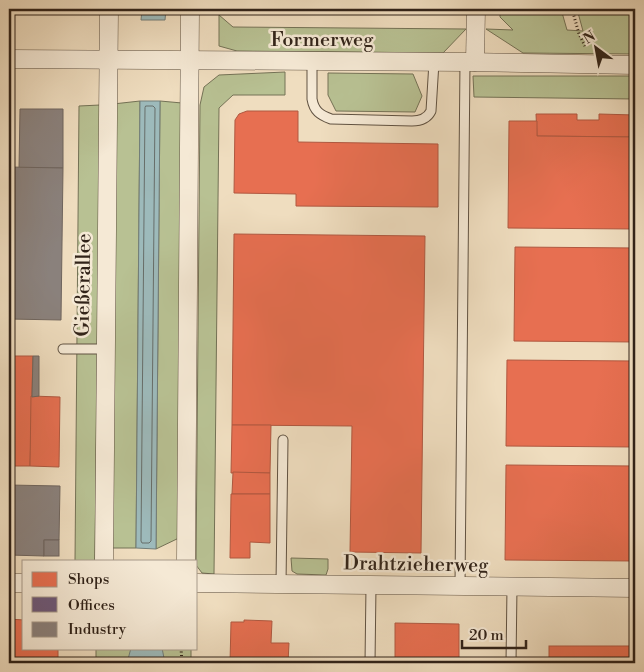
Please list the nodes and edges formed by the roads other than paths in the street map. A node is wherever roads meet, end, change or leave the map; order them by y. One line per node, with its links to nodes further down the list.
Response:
1 (109, 9): 5 (street, Gießerallee)
2 (190, 9): 6 (street)
3 (476, 9): 9 (street)
4 (9, 59): 5 (street, Formerweg)
5 (108, 60): 6 (street, Formerweg); 12 (street, Gießerallee)
6 (190, 60): 7 (street, Formerweg); 15 (street)
7 (312, 62): 8 (street, Formerweg); 8 (lane)
8 (434, 62): 9 (street, Formerweg)
9 (470, 62): 10 (street, Formerweg); 21 (lane)
10 (635, 65)
11 (63, 348): 12 (lane)
12 (105, 349): 14 (street, Gießerallee)
13 (283, 440): 19 (lane)
14 (104, 560)
15 (186, 560)
16 (9, 583): 17 (street)
17 (22, 583)
18 (198, 583): 19 (street, Drahtzieherweg)
19 (281, 584): 20 (street, Drahtzieherweg)
20 (371, 586): 21 (street, Drahtzieherweg); 24 (lane)
21 (460, 586): 22 (street, Drahtzieherweg)
22 (512, 587): 23 (street, Drahtzieherweg); 25 (lane)
23 (635, 588)
24 (370, 663)
25 (511, 663)

